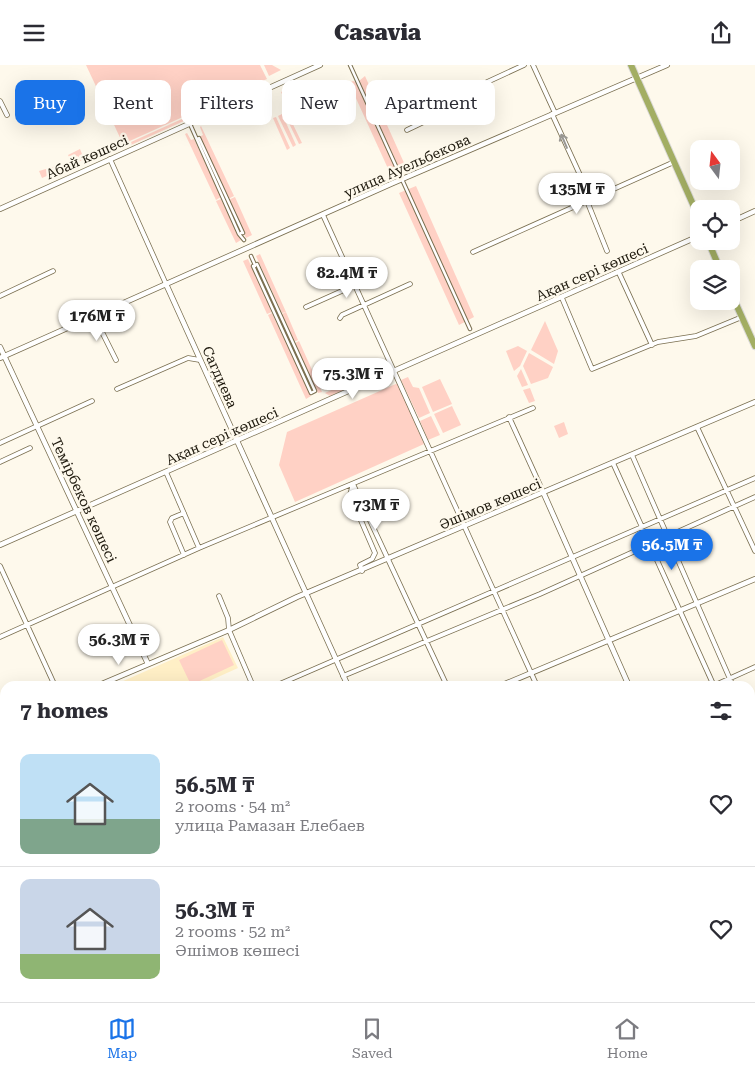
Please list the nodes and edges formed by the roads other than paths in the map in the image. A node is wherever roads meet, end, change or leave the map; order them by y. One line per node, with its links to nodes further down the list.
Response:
1 (320, 65): 8 (street, Абай көшесі)
2 (350, 65): 17 (street)
3 (524, 65): 14 (street)
4 (533, 65): 10 (street)
5 (631, 65): 7 (highway)
6 (667, 65): 7 (street, улица Ауельбекова)
7 (637, 78): 10 (street, улица Ауельбекова); 16 (highway)
8 (272, 86)
9 (0, 101): 11 (street)
10 (554, 114): 17 (street, улица Ауельбекова); 18 (street, one-way to 10)
11 (7, 115)
12 (186, 125): 15 (street, Абай көшесі)
13 (191, 125): 24 (street)
14 (407, 130)
15 (110, 159): 20 (street, Абай көшесі); 35 (street, Сагдиева)
16 (674, 162): 18 (street); 19 (highway)
17 (402, 179): 22 (street, улица Ауельбекова); 54 (street)
18 (589, 200): 26 (street); 27 (street)
19 (691, 200)
20 (0, 209)
21 (755, 211): 23 (street)
22 (323, 215): 35 (street, улица Ауельбекова); 38 (street)
23 (740, 218)
24 (244, 240)
25 (690, 240): 32 (street, Ақан сері көшесі)
26 (607, 251)
27 (473, 252)
28 (251, 256): 29 (street)
29 (255, 265): 33 (street); 34 (street)
30 (53, 271): 40 (street)
31 (380, 273): 38 (street)
32 (619, 273): 41 (street, Ақан сері көшесі); 58 (street)
33 (262, 275): 34 (street); 37 (street)
34 (258, 277): 39 (street)
35 (166, 284): 49 (street, улица Ауельбекова); 66 (street, Сагдиева)
36 (410, 284): 44 (street)
37 (267, 286): 39 (street); 42 (street)
38 (355, 286): 44 (street); 45 (street)
39 (263, 288): 43 (street)
40 (0, 296)
41 (562, 298): 58 (street); 68 (street, Ақан сері көшесі)
42 (273, 299): 43 (street); 46 (street)
43 (269, 300): 48 (street)
44 (364, 305): 51 (street); 68 (street)
45 (306, 307)
46 (278, 310): 48 (street); 52 (street)
47 (739, 310): 50 (highway)
48 (274, 312): 53 (street)
49 (94, 316): 62 (street, улица Ауельбекова); 65 (street)
50 (742, 317): 58 (street); 59 (highway)
51 (340, 318)
52 (284, 322): 53 (street); 55 (street)
53 (279, 324): 56 (street)
54 (470, 329)
55 (289, 334): 56 (street); 57 (street)
56 (285, 336): 61 (street)
57 (294, 345): 61 (street); 63 (street)
58 (652, 345)
59 (755, 346)
60 (0, 347): 62 (street, Темірбеков көшесі)
61 (290, 347): 64 (street)
62 (2, 357): 79 (street, Темірбеков көшесі)
63 (300, 357): 64 (street); 67 (street)
64 (296, 359): 69 (street)
65 (116, 360)
66 (200, 360): 72 (street); 81 (street, Сагдиева)
67 (305, 370): 69 (street); 70 (street)
68 (396, 371): 81 (street, Ақан сері көшесі); 84 (street)
69 (301, 372): 71 (street)
70 (311, 381): 71 (street); 73 (street)
71 (307, 383): 73 (street)
72 (117, 389)
73 (313, 392): 74 (street)
74 (315, 396)
75 (92, 401): 79 (street)
76 (755, 402): 80 (street, Әшімов көшесі)
77 (533, 409): 78 (street)
78 (509, 417): 84 (street); 92 (street)
79 (37, 426): 82 (street); 95 (street, Темірбеков көшесі)
80 (697, 427): 85 (street, Әшімов көшесі); 91 (street)
81 (237, 442): 88 (street, Ақан сері көшесі); 97 (street, Сагдиева)
82 (0, 443)
83 (30, 448): 86 (street)
84 (431, 450): 90 (street); 99 (street)
85 (632, 455): 87 (street, Әшімов көшесі); 98 (street)
86 (0, 462)
87 (613, 463): 92 (street, Әшімов көшесі); 100 (street)
88 (166, 472): 95 (street, Ақан сері көшесі); 96 (street)
89 (755, 478): 91 (street)
90 (353, 484): 97 (street); 108 (street); 110 (street)
91 (727, 491): 94 (street); 98 (street)
92 (544, 494): 99 (street, Әшімов көшесі); 107 (street)
93 (755, 497): 94 (street)
94 (734, 506): 101 (street); 105 (street)
95 (77, 511): 103 (street, Ақан сері көшесі); 113 (street, Темірбеков көшесі)
96 (184, 513): 104 (street); 106 (street)
97 (272, 518): 104 (street); 115 (street, Сагдиева)
98 (659, 521): 100 (street); 101 (street)
99 (465, 526): 108 (street, Әшімов көшесі); 114 (street)
100 (644, 527): 102 (street); 107 (street)
101 (666, 536): 102 (street); 117 (street)
102 (650, 543): 111 (street); 119 (street)
103 (0, 545)
104 (199, 548): 106 (street)
105 (755, 551)
106 (184, 555): 113 (street)
107 (572, 557): 111 (street); 114 (street)
108 (388, 560): 110 (street, Әшімов көшесі); 120 (street)
109 (0, 566): 121 (street)
110 (362, 571): 115 (street, Әшімов көшесі)
111 (579, 575): 118 (street); 124 (street)
112 (755, 579): 117 (street)
113 (112, 587): 121 (street); 127 (street, Темірбеков көшесі)
114 (494, 591): 118 (street); 120 (street)
115 (306, 593): 122 (street, Әшімов көшесі); 126 (street, Сагдиева)
116 (219, 596): 122 (street)
117 (695, 603): 119 (street); 131 (street)
118 (502, 609): 125 (street); 129 (street)
119 (679, 610): 124 (street); 141 (street)
120 (418, 624): 125 (street); 126 (street)
121 (26, 625): 123 (street); 132 (street)
122 (229, 630): 127 (street, Әшімов көшесі); 134 (street)
123 (0, 637)
124 (608, 639): 129 (street); 140 (street)
125 (425, 641): 130 (street); 137 (street)
126 (336, 659): 130 (street, Сагдиева); 135 (street)
127 (148, 664): 133 (street, Әшімов көшесі)
128 (755, 667): 131 (street)
129 (532, 673): 138 (street); 139 (street)
130 (343, 676): 136 (street, Сагдиева)
131 (729, 679): 142 (street)
132 (53, 681)
133 (109, 681)
134 (252, 681)
135 (286, 681)
136 (346, 681)
137 (445, 681)
138 (512, 681)
139 (536, 681)
140 (627, 681)
141 (711, 681)
142 (724, 681)

